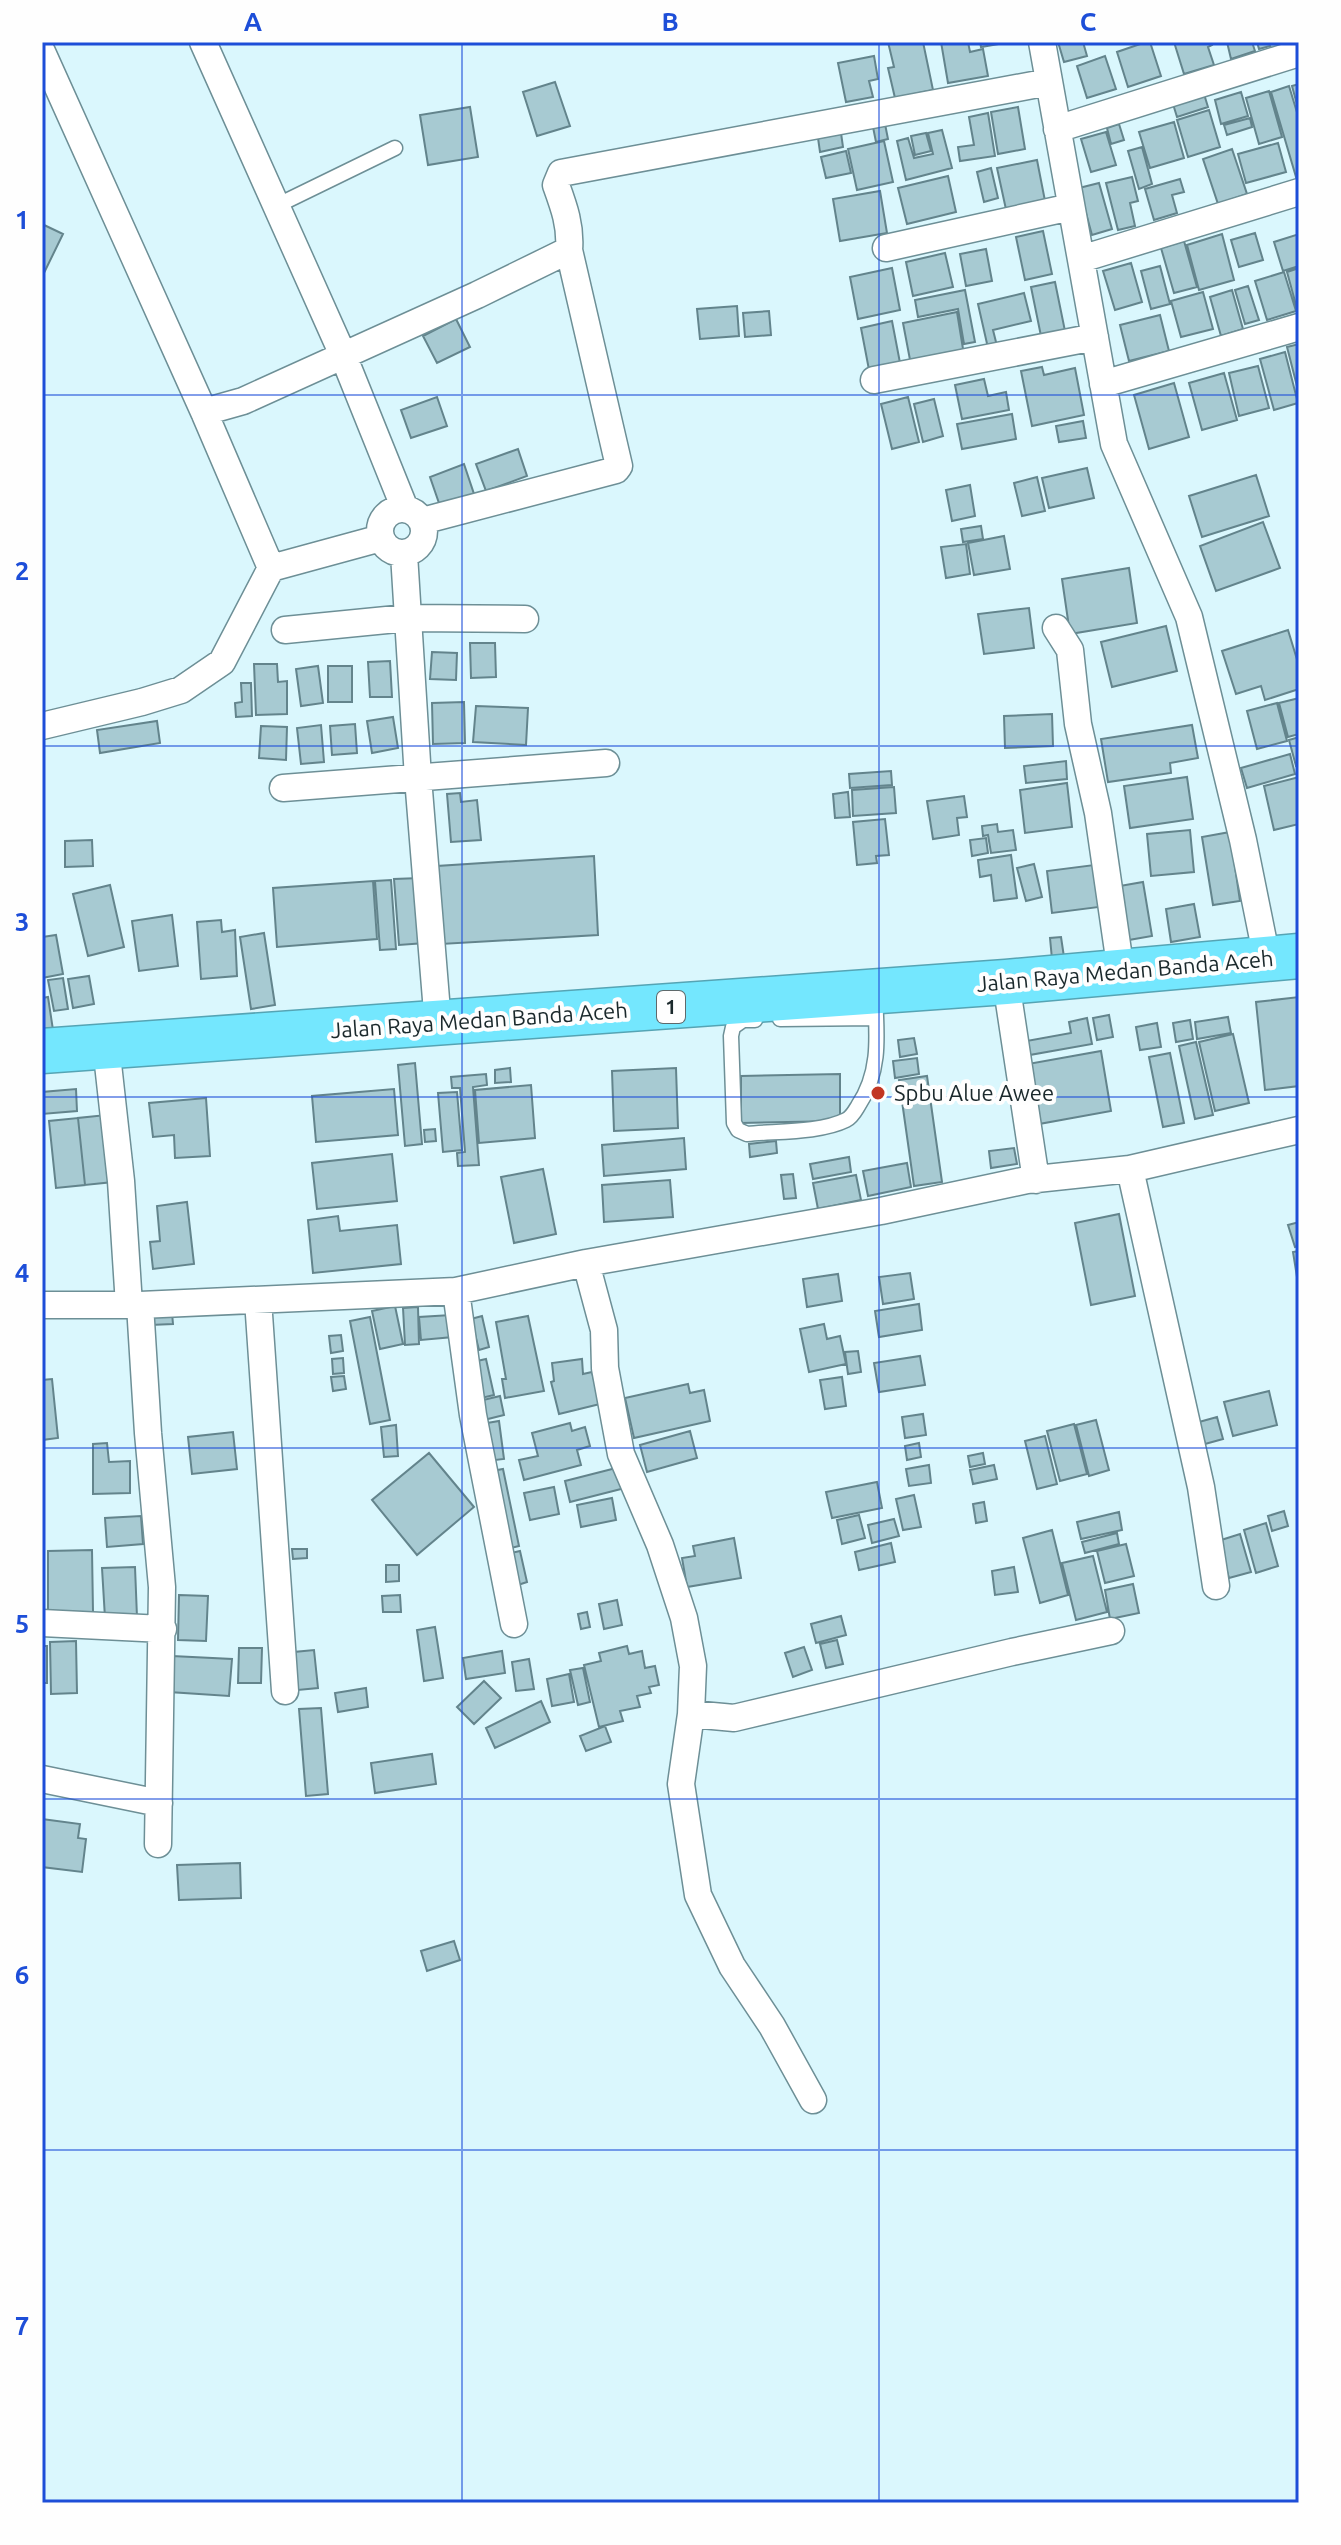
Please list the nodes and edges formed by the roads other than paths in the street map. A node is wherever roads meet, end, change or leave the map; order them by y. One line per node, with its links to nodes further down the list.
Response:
1 (203, 42): 9 (street)
2 (1042, 42): 5 (street)
3 (42, 52): 19 (street)
4 (1299, 53): 6 (street)
5 (1049, 82): 6 (street); 12 (street)
6 (1057, 129): 10 (street)
7 (395, 148): 9 (lane)
8 (1299, 192): 13 (street)
9 (276, 206): 16 (street)
10 (1071, 207): 11 (street); 13 (street)
11 (886, 248)
12 (569, 250): 16 (street); 20 (street)
13 (1081, 259): 15 (street)
14 (1299, 327): 18 (street)
15 (1095, 337): 17 (street); 18 (street)
16 (343, 355): 19 (street); 20 (street)
17 (874, 380)
18 (1103, 384): 32 (street)
19 (204, 412): 23 (street)
20 (414, 515): 21 (street); 22 (street)
21 (381, 538): 22 (street); 23 (street)
22 (404, 554): 24 (street)
23 (271, 568): 28 (street)
24 (407, 618): 25 (street); 27 (street); 30 (street)
25 (525, 619)
26 (1056, 628): 33 (street)
27 (285, 630)
28 (42, 726)
29 (606, 763): 30 (street)
30 (418, 778): 31 (street); 36 (street)
31 (283, 788)
32 (1283, 958): 33 (highway, Jalan Raya Medan Banda Aceh / 1)
33 (1121, 972): 34 (highway, Jalan Raya Medan Banda Aceh / 1)
34 (1006, 982): 35 (highway, Jalan Raya Medan Banda Aceh / 1); 41 (street)
35 (875, 1005): 35 (lane); 36 (highway, Jalan Raya Medan Banda Aceh / 1)
36 (438, 1024): 37 (highway, Jalan Raya Medan Banda Aceh / 1)
37 (106, 1046): 38 (highway, Jalan Raya Medan Banda Aceh / 1); 46 (street)
38 (42, 1051)
39 (1299, 1130): 40 (street)
40 (1130, 1169): 41 (street); 47 (street)
41 (1036, 1180): 42 (street)
42 (586, 1263): 43 (street); 53 (street)
43 (456, 1291): 44 (street); 49 (street)
44 (258, 1300): 46 (street); 52 (street)
45 (42, 1305): 46 (street)
46 (135, 1305): 50 (street)
47 (1216, 1586)
48 (42, 1623): 50 (street)
49 (514, 1624)
50 (163, 1629): 55 (street)
51 (1111, 1631): 53 (street)
52 (285, 1691)
53 (691, 1714): 57 (street)
54 (42, 1779): 55 (street)
55 (159, 1803): 56 (street)
56 (158, 1844)
57 (813, 2100)

